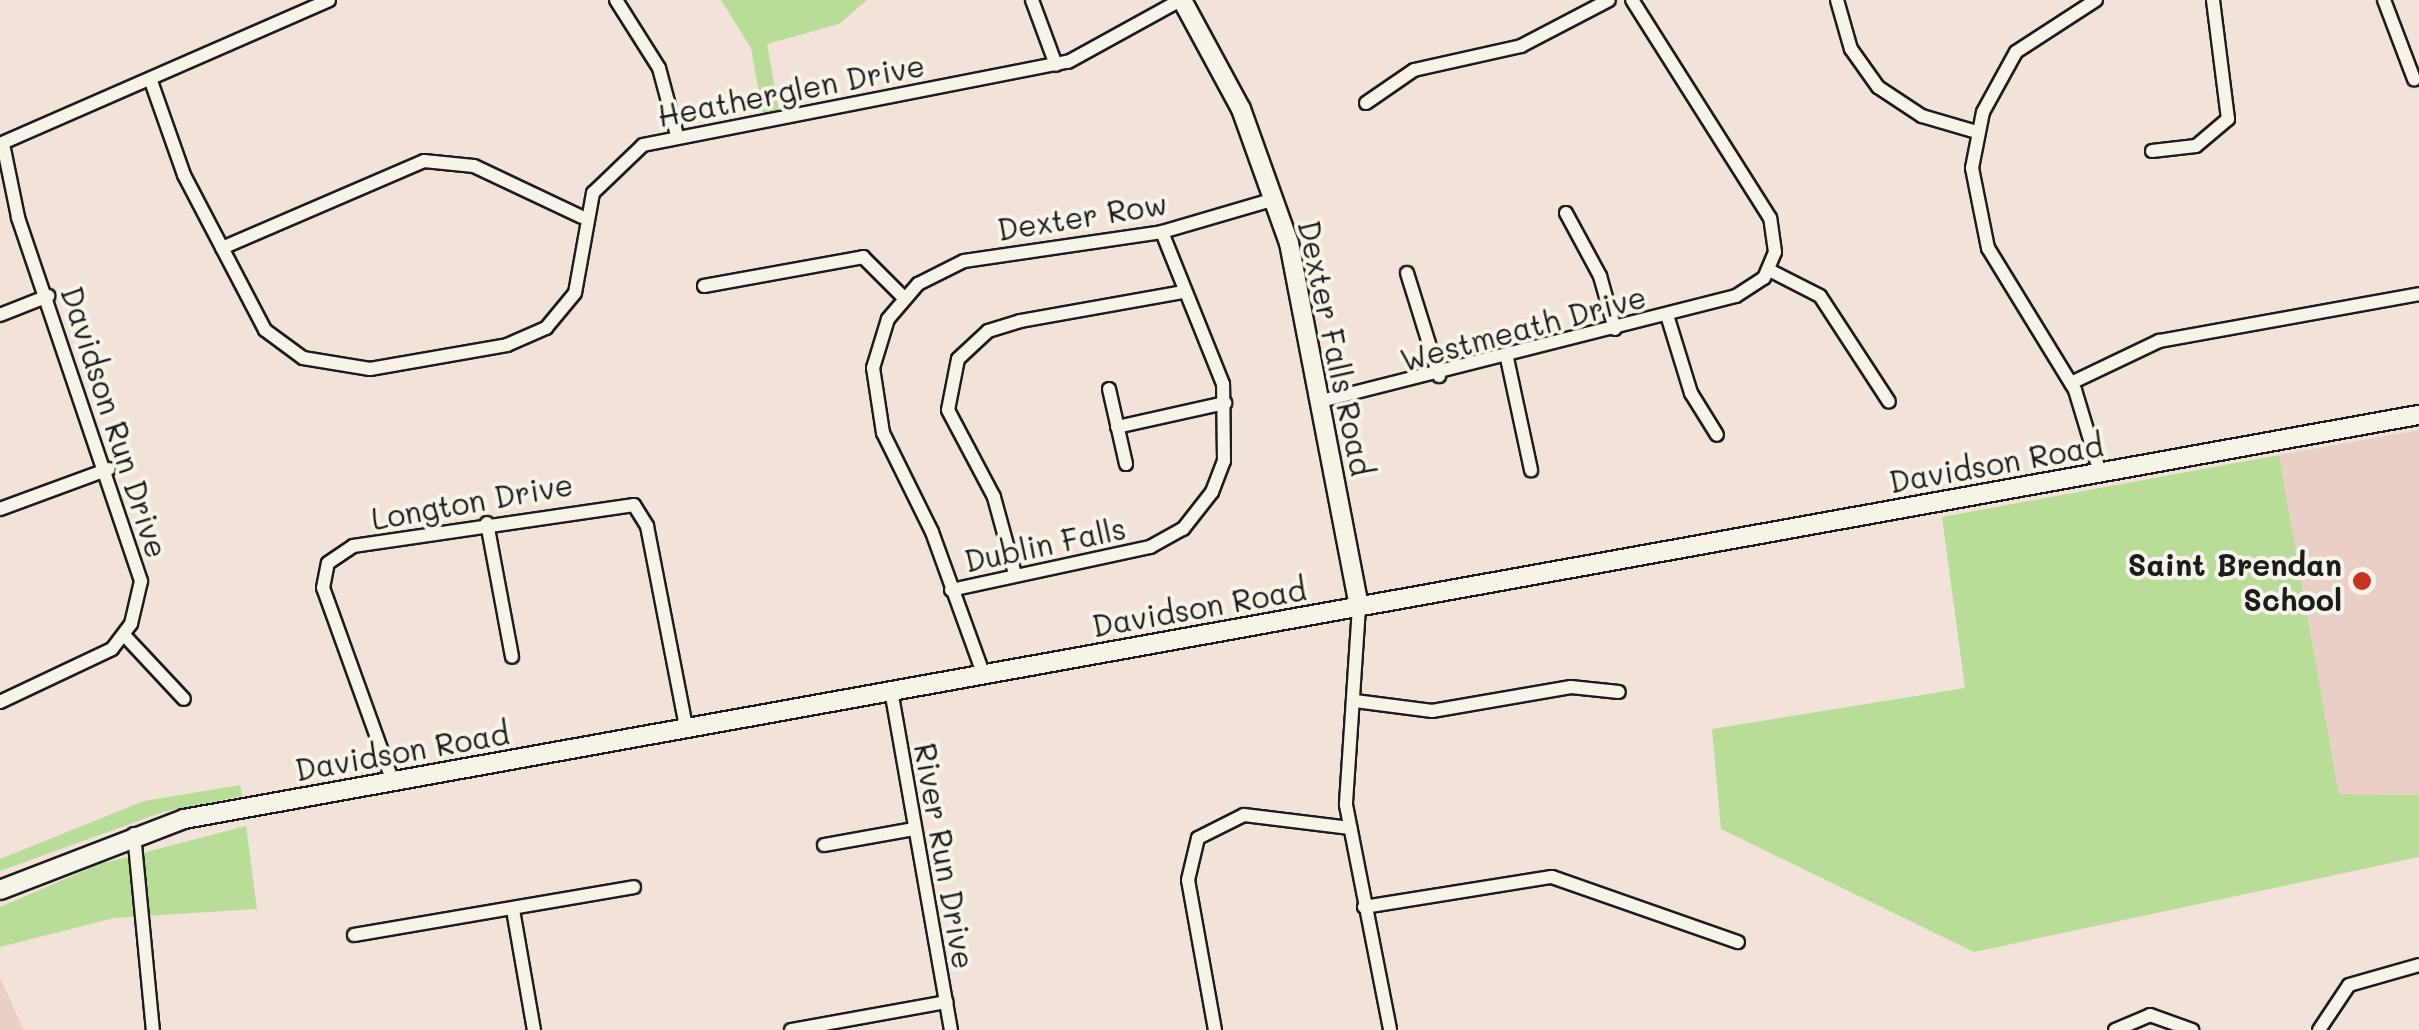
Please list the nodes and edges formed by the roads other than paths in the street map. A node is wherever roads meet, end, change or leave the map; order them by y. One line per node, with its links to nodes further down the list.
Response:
1 (330, 0): 13 (street)
2 (616, 0): 16 (street)
3 (1032, 0): 11 (street)
4 (1182, 0): 11 (street, Heatherglen Drive); 19 (main road, Dexter Falls Road)
5 (1609, 0): 14 (street)
6 (1632, 0): 24 (street)
7 (1837, 0): 15 (street)
8 (2096, 0): 15 (street)
9 (2212, 0): 18 (street)
10 (2384, 0): 12 (street)
11 (1056, 65): 16 (street, Heatherglen Drive)
12 (2414, 80)
13 (152, 84): 17 (street); 23 (street)
14 (1366, 103)
15 (1977, 132): 36 (street)
16 (677, 135): 21 (street, Heatherglen Drive)
17 (2, 144): 29 (street, Davidson Run Drive)
18 (2152, 151)
19 (1275, 199): 22 (street, Dexter Row); 38 (main road, Dexter Falls Road)
20 (1566, 213): 33 (street)
21 (582, 217): 23 (street); 23 (street, Heatherglen Drive)
22 (1162, 232): 27 (street, Dublin Falls); 30 (street, Dexter Row)
23 (222, 248)
24 (1769, 270): 32 (street, Westmeath Drive); 39 (street)
25 (1407, 274): 35 (street)
26 (704, 286): 30 (street)
27 (1182, 292): 40 (street, Dublin Falls); 50 (street)
28 (2419, 294): 36 (street)
29 (48, 296): 31 (street); 45 (street, Davidson Run Drive)
30 (903, 297): 51 (street)
31 (0, 315)
32 (1667, 315): 33 (street, Westmeath Drive); 43 (street)
33 (1615, 329): 34 (street, Westmeath Drive)
34 (1507, 358): 35 (street, Westmeath Drive); 46 (street)
35 (1438, 376): 38 (street, Westmeath Drive)
36 (2072, 383): 47 (street)
37 (1109, 389): 42 (street)
38 (1321, 401): 52 (main road, Dexter Falls Road)
39 (1889, 402)
40 (1225, 403): 42 (street); 50 (street, Dublin Falls)
41 (2419, 415): 47 (main road, Davidson Road)
42 (1118, 427): 44 (street)
43 (1717, 435)
44 (1126, 464)
45 (108, 469): 48 (street); 53 (street, Davidson Run Drive)
46 (1530, 470)
47 (2100, 473): 52 (main road, Davidson Road)
48 (0, 509)
49 (487, 523): 54 (street); 61 (street, Longton Drive); 62 (street, Longton Drive)
50 (1015, 574): 51 (street, Dublin Falls)
51 (951, 590): 55 (street)
52 (1358, 606): 55 (main road, Davidson Road); 59 (street)
53 (125, 636): 58 (street); 60 (street)
54 (512, 656)
55 (983, 673): 56 (main road, Davidson Road)
56 (891, 690): 61 (main road, Davidson Road); 64 (street, River Run Drive)
57 (1619, 692): 59 (street)
58 (184, 700)
59 (1354, 701): 63 (street)
60 (0, 702)
61 (686, 727): 62 (main road, Davidson Road)
62 (393, 782): 65 (main road, Davidson Road)
63 (1350, 828): 69 (street); 79 (street)
64 (914, 829): 66 (street); 74 (street, River Run Drive)
65 (134, 833): 68 (main road, Davidson Road); 75 (street)
66 (824, 845)
67 (634, 887): 70 (street)
68 (0, 890)
69 (1364, 906): 72 (street); 80 (street)
70 (513, 910): 71 (street); 76 (street)
71 (354, 935)
72 (1738, 942)
73 (2419, 965): 83 (street)
74 (946, 1002): 77 (street); 78 (street, River Run Drive)
75 (153, 1030)
76 (534, 1030)
77 (792, 1030)
78 (951, 1030)
79 (1215, 1030)
80 (1390, 1030)
81 (2115, 1030): 82 (street)
82 (2192, 1030)
83 (2319, 1030)

